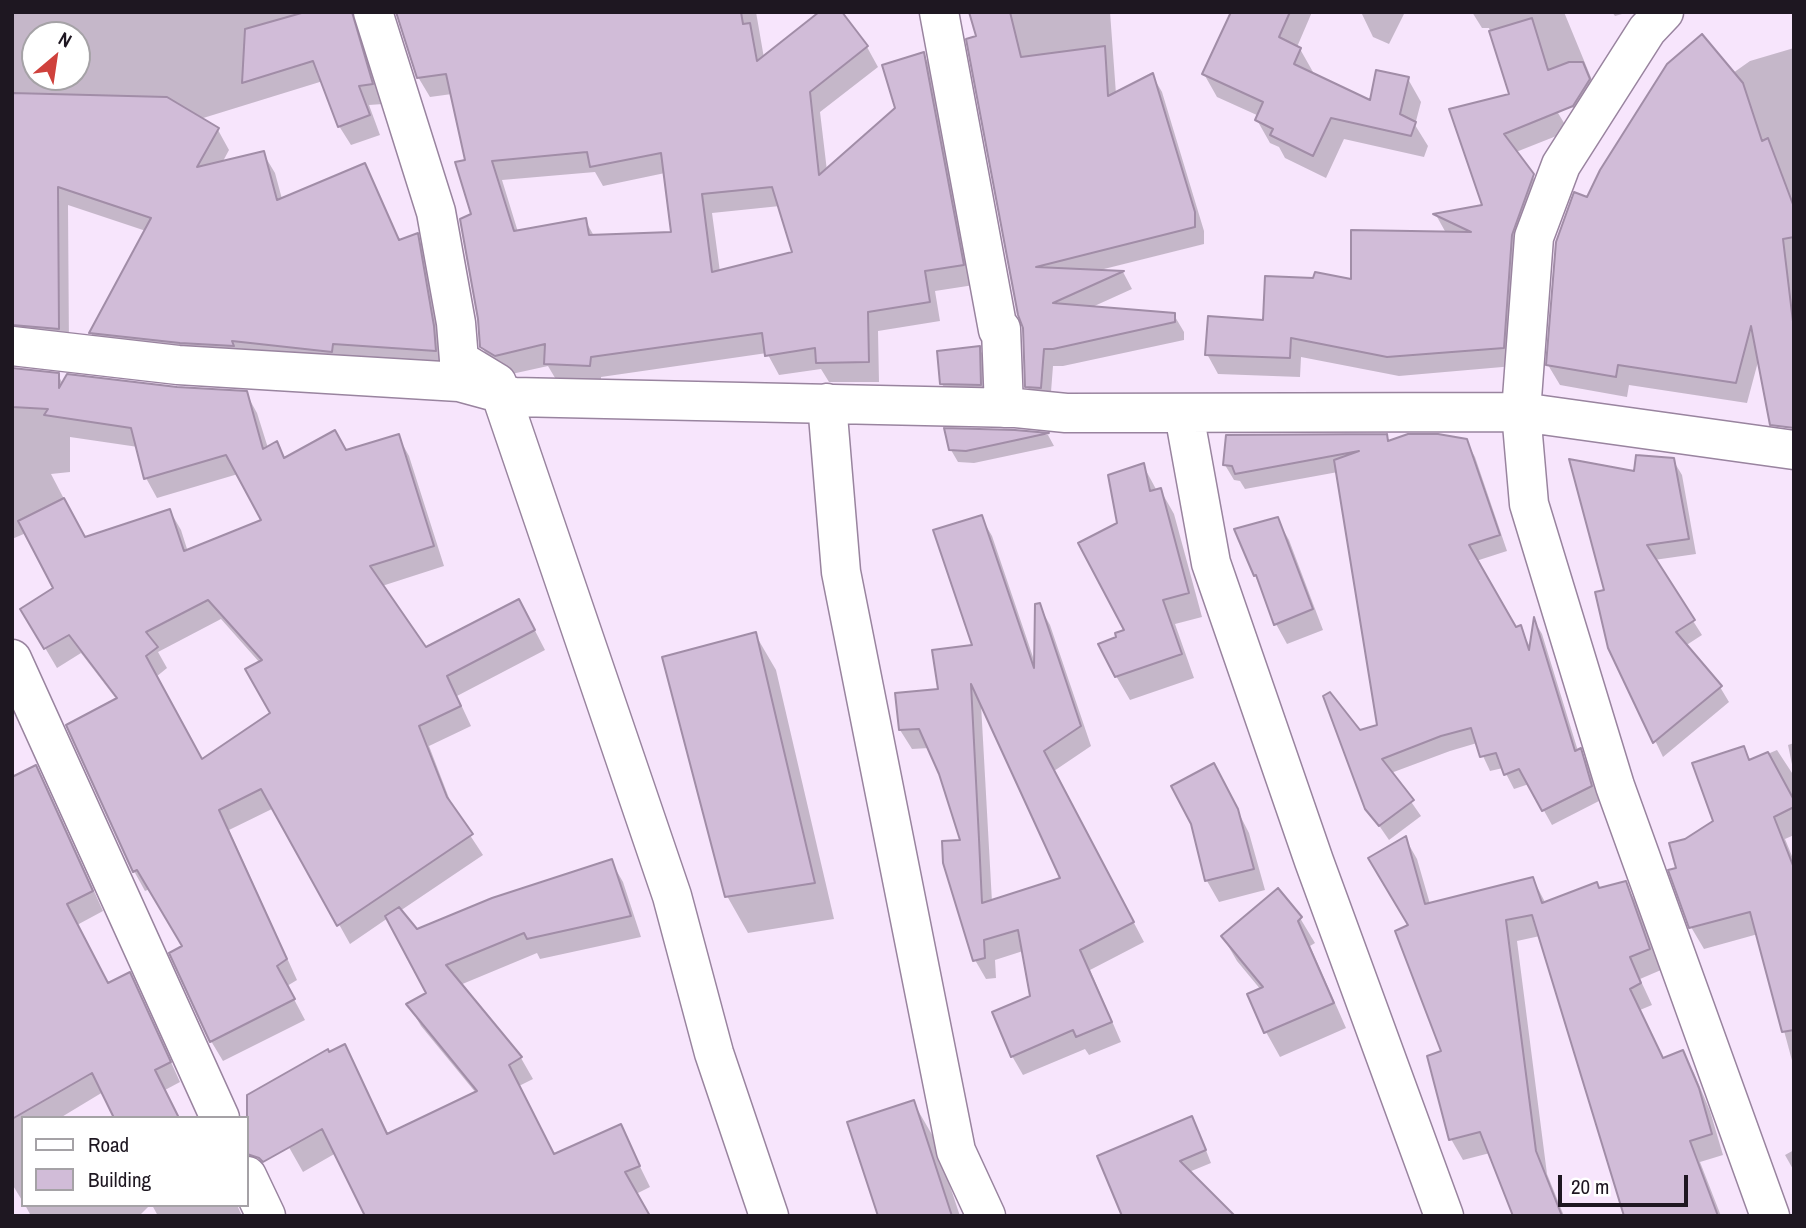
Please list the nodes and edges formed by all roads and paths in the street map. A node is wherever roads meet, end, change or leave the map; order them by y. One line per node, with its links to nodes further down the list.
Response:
1 (373, 12): 5 (street)
2 (939, 12): 7 (street)
3 (1664, 12): 8 (street)
4 (12, 346): 5 (street)
5 (501, 393): 6 (street); 15 (street)
6 (827, 403): 7 (street); 16 (street)
7 (1004, 408): 9 (street)
8 (1521, 412): 9 (street); 10 (street); 18 (street)
9 (1184, 414): 17 (street)
10 (1794, 450)
11 (12, 659): 12 (street)
12 (219, 1116)
13 (248, 1178): 14 (street)
14 (266, 1216)
15 (769, 1216)
16 (986, 1216)
17 (1444, 1216)
18 (1770, 1216)

